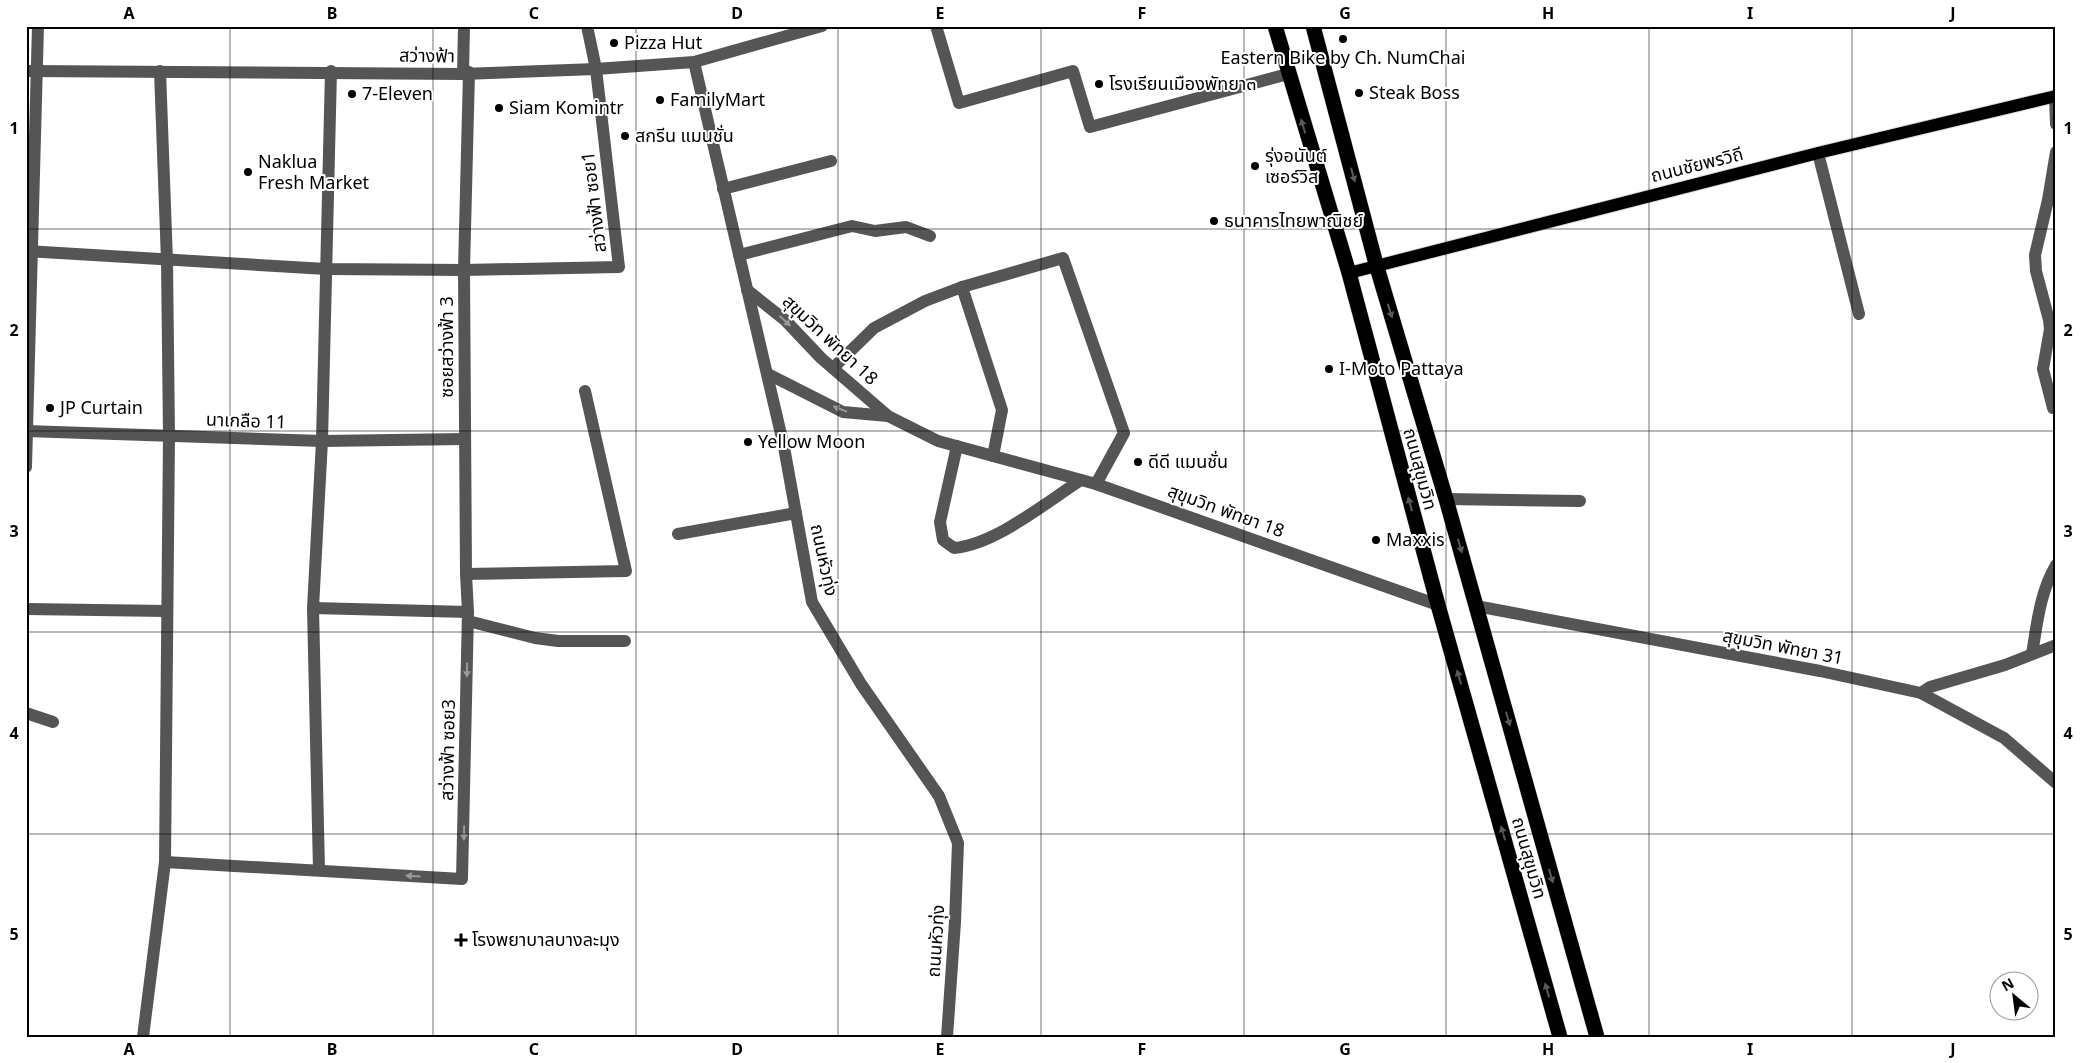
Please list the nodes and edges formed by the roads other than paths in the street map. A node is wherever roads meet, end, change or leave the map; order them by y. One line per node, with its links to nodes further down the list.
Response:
1 (38, 26): 10 (street)
2 (464, 26): 13 (street, ซอยสว่างฟ้า 3)
3 (588, 26): 9 (street)
4 (822, 26): 8 (street, สว่างฟ้า)
5 (936, 26): 14 (street)
6 (1275, 26): 14 (highway, ถนนสุขุมวิท)
7 (1313, 26): 25 (highway, ถนนสุขุมวิท, one-way to 25)
8 (694, 62): 9 (street, สว่างฟ้า); 20 (street, ถนนหัวทุ่ง)
9 (596, 69): 13 (street, สว่างฟ้า); 27 (street, สว่างฟ้า ซอย1)
10 (32, 71): 11 (street, สว่างฟ้า); 22 (street)
11 (160, 71): 12 (street, สว่างฟ้า); 24 (street)
12 (331, 72): 13 (street, สว่างฟ้า); 26 (street)
13 (466, 73): 27 (street, ซอยสว่างฟ้า 3)
14 (1288, 74): 28 (highway, ถนนสุขุมวิท, one-way to 14)
15 (2056, 96): 16 (street); 18 (main road, ถนนชัยพรวิถี)
16 (2056, 124)
17 (2056, 152): 35 (street)
18 (1818, 153): 25 (main road, ถนนชัยพรวิถี); 31 (street)
19 (831, 161): 20 (street)
20 (723, 189): 23 (street, ถนนหัวทุ่ง)
21 (930, 236): 23 (street)
22 (29, 251): 24 (street); 37 (street)
23 (739, 255): 30 (street, ถนนหัวทุ่ง)
24 (167, 261): 26 (street); 38 (street)
25 (1376, 264): 28 (main road, ถนนชัยพรวิถี); 46 (highway, ถนนสุขุมวิท, one-way to 46)
26 (326, 269): 27 (street); 40 (street)
27 (464, 270): 39 (street, ซอยสว่างฟ้า 3)
28 (1348, 273): 52 (highway, ถนนสุขุมวิท, one-way to 28)
29 (962, 287): 32 (street); 42 (street); 45 (street)
30 (747, 290): 32 (street, สุขุมวิท พัทยา 18, one-way to 32); 33 (street, ถนนหัวทุ่ง)
31 (1859, 314)
32 (833, 368): 36 (street, สุขุมวิท พัทยา 18)
33 (768, 374): 36 (street, สุขุมวิท พัทยา 18, one-way to 33); 48 (street, ถนนหัวทุ่ง)
34 (586, 392): 51 (street)
35 (2053, 408)
36 (888, 416): 41 (street, สุขุมวิท พัทยา 18)
37 (26, 430): 38 (street, นาเกลือ 11); 43 (street)
38 (168, 436): 40 (street, นาเกลือ 11); 56 (street)
39 (465, 439): 40 (street, นาเกลือ 11); 51 (street, ซอยสว่างฟ้า 3)
40 (322, 440): 54 (street)
41 (957, 446): 42 (street, สุขุมวิท พัทยา 18); 44 (street)
42 (993, 456): 44 (street, สุขุมวิท พัทยา 18)
43 (26, 467)
44 (1081, 480): 45 (street, สุขุมวิท พัทยา 18)
45 (1096, 484): 52 (street, สุขุมวิท พัทยา 18)
46 (1446, 499): 47 (street); 53 (highway, ถนนสุขุมวิท, one-way to 53)
47 (1580, 501)
48 (796, 512): 49 (street); 68 (street, ถนนหัวทุ่ง)
49 (678, 534)
50 (2056, 565): 60 (street)
51 (466, 574): 57 (street, ซอยสว่างฟ้า 3)
52 (1438, 605): 69 (highway, ถนนสุขุมวิท, one-way to 52)
53 (1476, 606): 61 (street, สุขุมวิท พัทยา 31); 70 (highway, ถนนสุขุมวิท, one-way to 70)
54 (313, 608): 57 (street); 66 (street)
55 (26, 609): 56 (street)
56 (167, 611): 65 (street)
57 (468, 617): 58 (street); 66 (street, สว่างฟ้า ซอย3, one-way to 66)
58 (626, 641)
59 (2056, 646): 60 (street)
60 (2032, 654): 61 (street)
61 (1921, 693): 64 (street, สุขุมวิท พัทยา 31)
62 (26, 712): 63 (street)
63 (53, 722)
64 (2056, 784)
65 (166, 862): 66 (street); 67 (street)
66 (319, 870)
67 (143, 1037)
68 (947, 1037)
69 (1560, 1037)
70 (1596, 1037)

